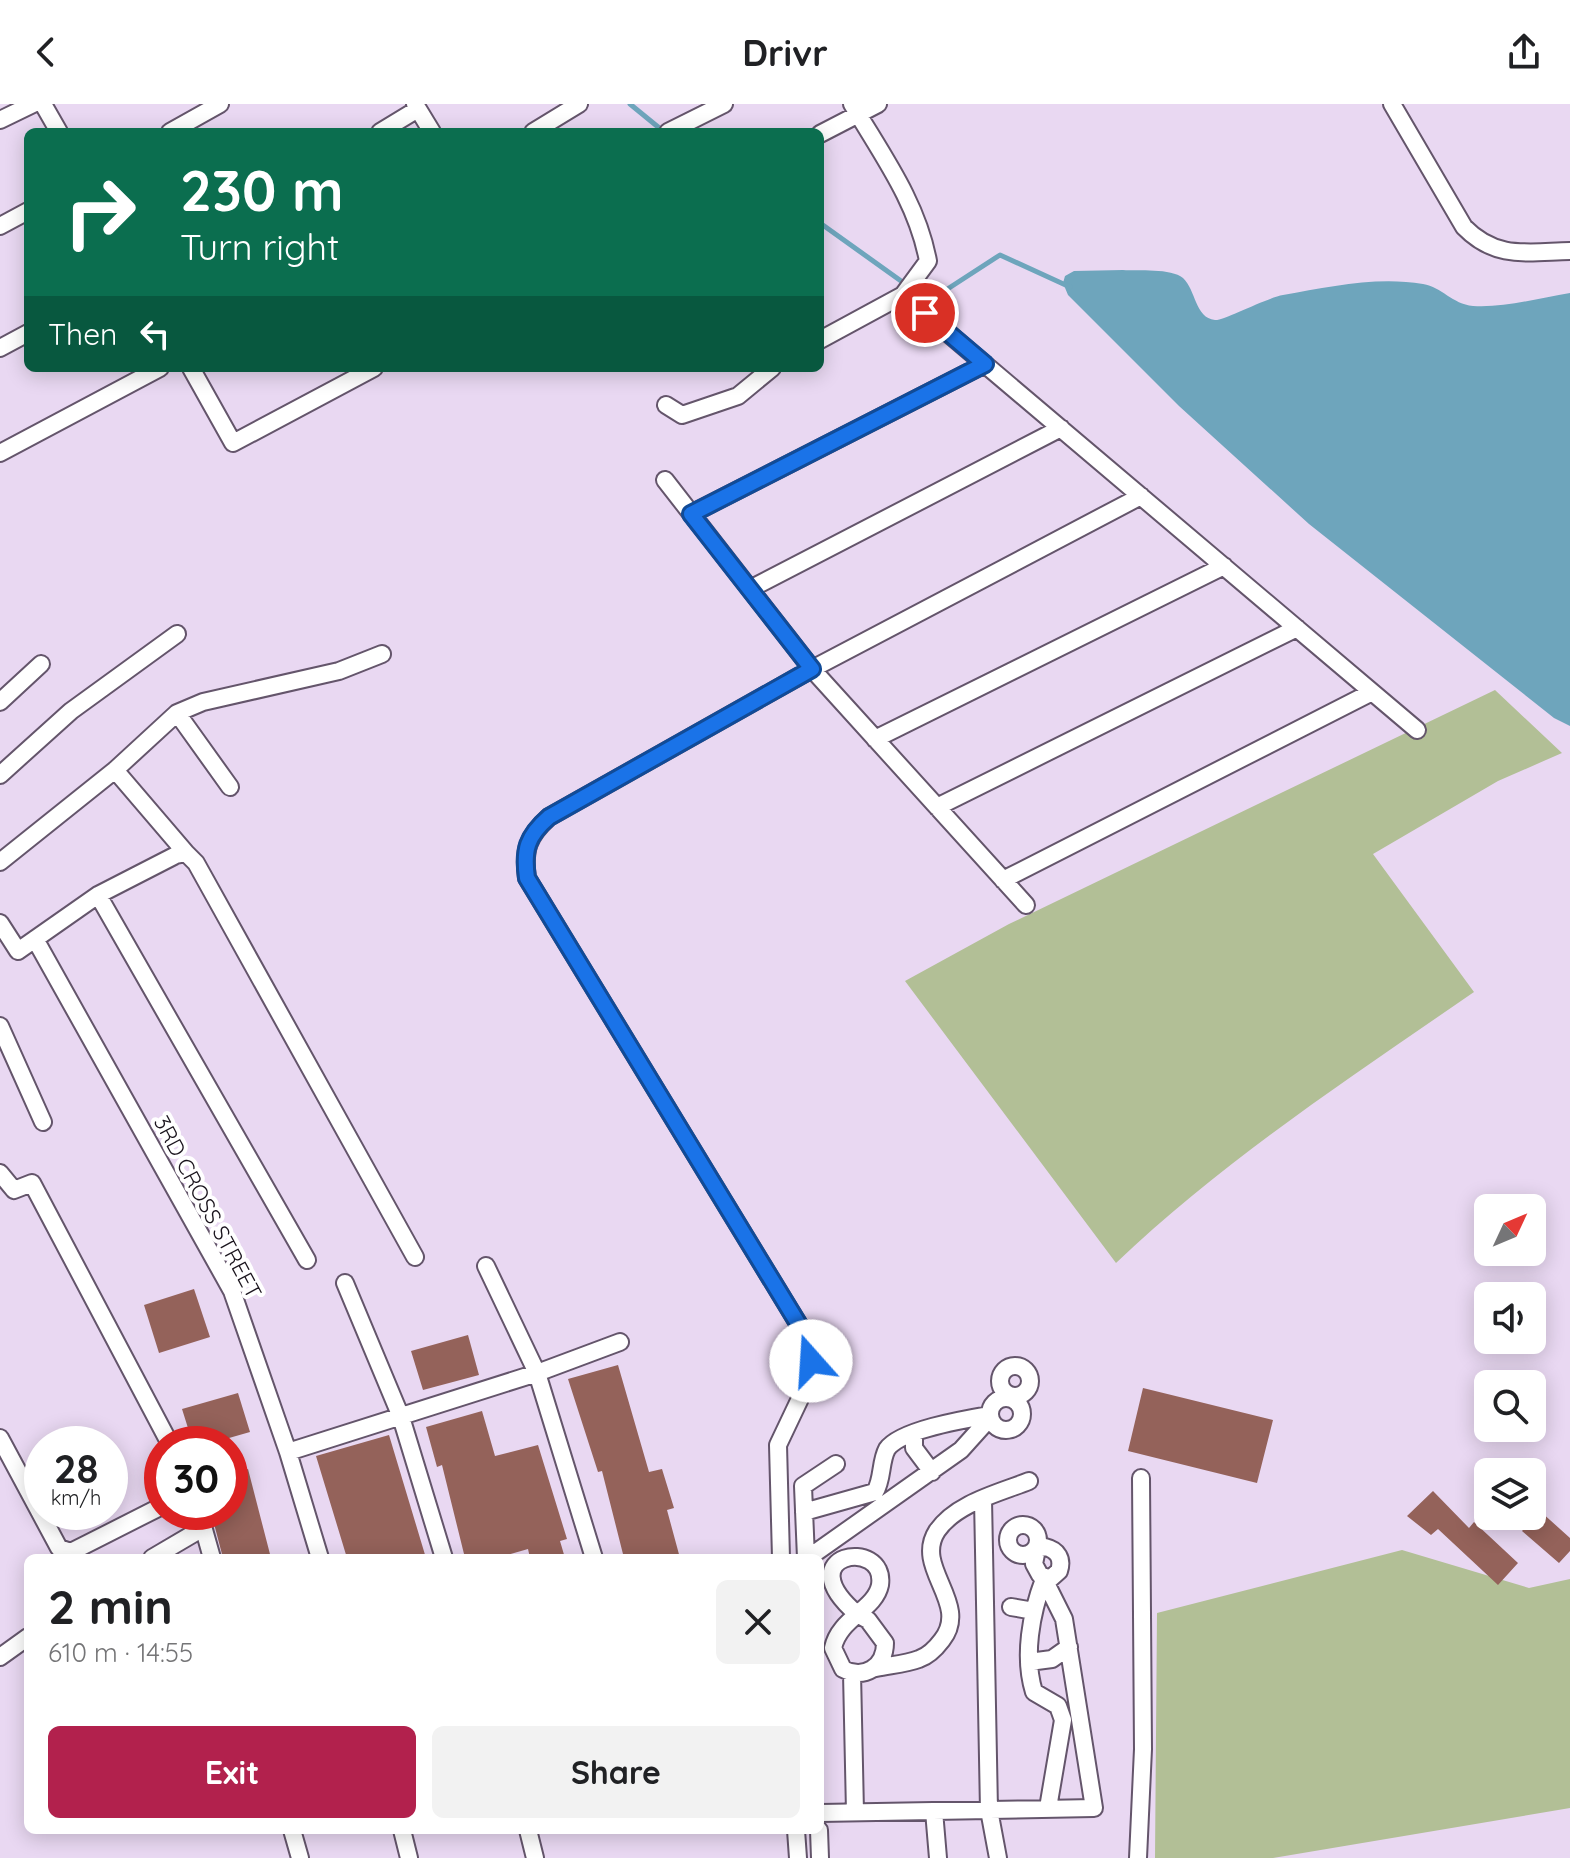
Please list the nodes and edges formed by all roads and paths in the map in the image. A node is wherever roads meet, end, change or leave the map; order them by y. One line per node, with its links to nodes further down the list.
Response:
1 (33, 104): 10 (street)
2 (43, 104): 11 (street)
3 (220, 104): 12 (street)
4 (579, 104): 15 (street)
5 (724, 104): 16 (street)
6 (878, 104): 9 (street)
7 (1392, 104): 20 (street)
8 (416, 107): 13 (street); 14 (street)
9 (856, 110): 17 (street); 21 (street)
10 (0, 120)
11 (57, 128)
12 (177, 128)
13 (386, 128)
14 (429, 128)
15 (540, 128)
16 (676, 128)
17 (824, 131)
18 (24, 213): 19 (street)
19 (0, 226)
20 (1569, 250)
21 (903, 295): 23 (street); 25 (street)
22 (24, 335): 24 (street)
23 (824, 338)
24 (0, 348)
25 (985, 364): 31 (street); 35 (street)
26 (152, 372): 32 (street)
27 (197, 372): 28 (street)
28 (366, 372)
29 (767, 372): 30 (street)
30 (666, 405)
31 (1061, 428): 34 (street); 37 (street)
32 (0, 453)
33 (665, 480): 35 (street)
34 (1141, 496): 36 (street); 42 (street)
35 (691, 514): 37 (street)
36 (1224, 566): 38 (street); 47 (street)
37 (750, 589): 42 (street)
38 (1297, 628): 43 (street); 51 (street)
39 (177, 634): 49 (street)
40 (382, 654): 45 (street)
41 (41, 664): 44 (street)
42 (812, 669): 47 (street); 88 (street)
43 (1372, 692): 46 (street); 54 (street)
44 (0, 702)
45 (177, 713): 48 (street); 50 (street)
46 (1417, 730)
47 (875, 739): 51 (street)
48 (115, 770): 52 (street); 53 (street)
49 (0, 775)
50 (230, 787)
51 (937, 807): 54 (street)
52 (186, 853): 55 (street); 62 (street)
53 (0, 862)
54 (1003, 880): 56 (street)
55 (98, 895): 58 (street); 63 (street)
56 (1026, 905)
57 (0, 923): 58 (street)
58 (35, 939): 73 (street, 3RD CROSS STREET)
59 (0, 1026): 60 (street)
60 (43, 1122)
61 (0, 1173): 70 (street)
62 (415, 1257)
63 (307, 1260)
64 (486, 1266): 67 (street)
65 (345, 1283): 68 (street)
66 (620, 1342): 67 (street)
67 (537, 1373): 68 (street); 87 (street)
68 (401, 1417): 73 (street); 86 (street)
69 (988, 1418): 69 (street); 71 (street); 75 (street)
70 (160, 1426)
71 (914, 1434): 75 (street); 79 (street)
72 (0, 1438): 80 (street)
73 (288, 1452): 85 (street, 3RD CROSS STREET)
74 (836, 1464): 79 (street)
75 (932, 1472): 90 (street)
76 (1141, 1478): 117 (street)
77 (1029, 1481): 78 (street)
78 (983, 1499): 98 (street); 101 (street)
79 (804, 1512): 89 (street)
80 (144, 1515)
81 (188, 1530): 83 (street)
82 (204, 1530): 84 (street)
83 (157, 1554)
84 (211, 1554)
85 (319, 1554)
86 (443, 1554)
87 (593, 1554)
88 (781, 1554)
89 (807, 1554)
90 (813, 1554)
91 (1044, 1579): 91 (street); 93 (street); 95 (street)
92 (1011, 1607): 93 (street)
93 (1034, 1611): 97 (street)
94 (24, 1640): 96 (street)
95 (1069, 1647): 97 (street); 100 (street)
96 (0, 1657)
97 (1029, 1662): 100 (street)
98 (876, 1668): 99 (street); 99 (street)
99 (852, 1673): 103 (street)
100 (1048, 1808): 101 (street)
101 (989, 1810): 102 (street); 116 (street)
102 (934, 1811): 103 (street); 115 (street)
103 (855, 1812): 104 (street)
104 (824, 1813)
105 (293, 1834): 110 (street)
106 (409, 1834): 111 (street)
107 (529, 1834): 112 (street)
108 (796, 1834): 113 (street)
109 (819, 1834): 114 (street)
110 (300, 1858)
111 (409, 1858)
112 (535, 1858)
113 (798, 1858)
114 (820, 1858)
115 (938, 1858)
116 (998, 1858)
117 (1138, 1858)

